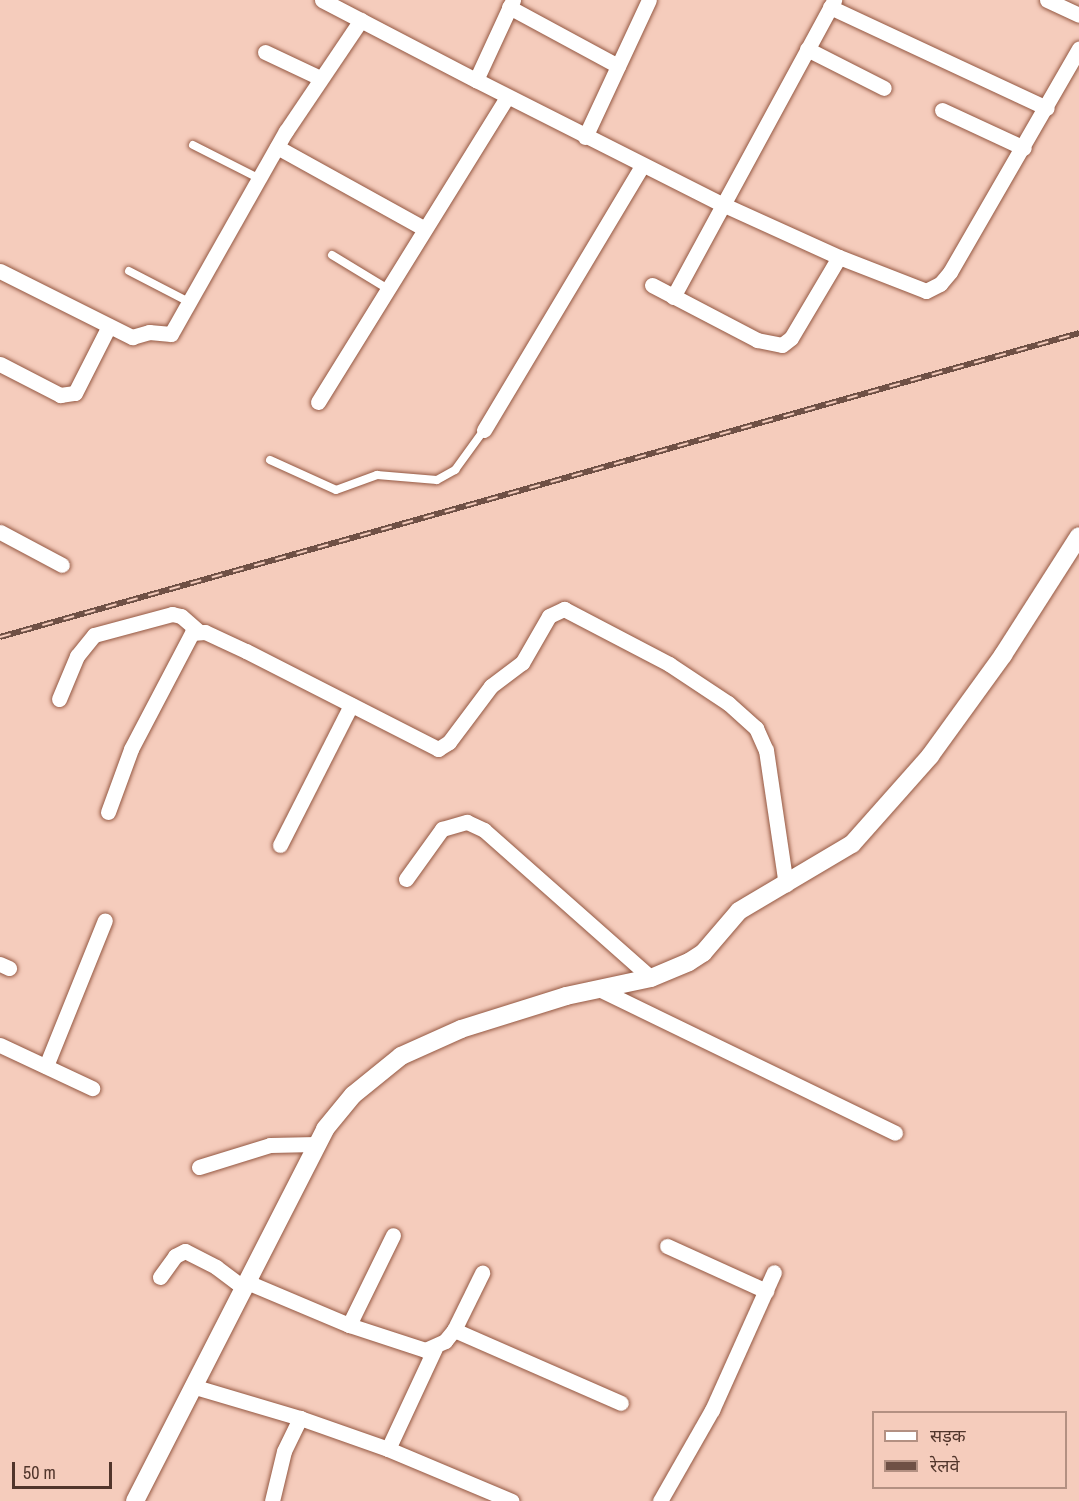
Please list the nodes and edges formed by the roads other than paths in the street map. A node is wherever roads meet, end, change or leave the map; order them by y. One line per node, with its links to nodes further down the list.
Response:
1 (322, 0): 7 (street)
2 (649, 0): 11 (street)
3 (1047, 0): 6 (street)
4 (829, 2): 8 (street); 16 (street)
5 (511, 3): 11 (street); 13 (street)
6 (1079, 15)
7 (361, 20): 12 (street); 13 (street)
8 (807, 49): 14 (street); 24 (street)
9 (1079, 49): 16 (street)
10 (265, 52): 12 (street)
11 (618, 66): 18 (street)
12 (320, 78): 20 (street)
13 (476, 80): 15 (street)
14 (884, 88)
15 (507, 97): 18 (street); 25 (street)
16 (1047, 108): 21 (street)
17 (942, 110): 21 (street)
18 (585, 137): 22 (street)
19 (193, 145): 23 (lane)
20 (277, 147): 23 (street); 25 (street)
21 (1024, 148): 27 (street)
22 (642, 166): 24 (street); 37 (street)
23 (258, 178): 33 (street)
24 (722, 204): 27 (street); 32 (street)
25 (425, 229): 31 (street)
26 (332, 255): 31 (lane)
27 (839, 257): 32 (street)
28 (0, 271): 34 (street)
29 (129, 271): 33 (lane)
30 (651, 285): 32 (street)
31 (388, 289): 36 (street)
32 (674, 297)
33 (191, 303): 34 (street)
34 (109, 326): 35 (street)
35 (0, 364)
36 (318, 402)
37 (484, 430): 38 (lane)
38 (270, 460)
39 (0, 532): 41 (street)
40 (1079, 536): 48 (street)
41 (62, 565)
42 (198, 631): 43 (street); 44 (street); 45 (street)
43 (58, 699)
44 (351, 705): 46 (street); 48 (street)
45 (108, 812)
46 (280, 844)
47 (406, 879): 50 (street)
48 (786, 885): 50 (street)
49 (105, 920): 53 (street)
50 (651, 978): 51 (street)
51 (599, 989): 55 (street); 56 (street)
52 (0, 1045): 53 (street)
53 (46, 1066): 54 (street)
54 (92, 1088)
55 (895, 1133)
56 (316, 1144): 57 (street); 63 (street)
57 (199, 1167)
58 (393, 1235): 65 (street)
59 (667, 1246): 64 (street)
60 (774, 1272): 64 (street)
61 (482, 1273): 66 (street)
62 (160, 1277): 63 (street)
63 (245, 1285): 65 (street); 68 (street)
64 (766, 1291): 75 (street)
65 (349, 1325): 67 (street)
66 (454, 1330): 67 (street); 69 (street)
67 (435, 1348): 71 (street)
68 (192, 1386): 70 (street); 72 (street)
69 (621, 1403)
70 (300, 1418): 71 (street); 73 (street)
71 (388, 1449): 74 (street)
72 (135, 1501)
73 (272, 1501)
74 (512, 1501)
75 (660, 1501)

